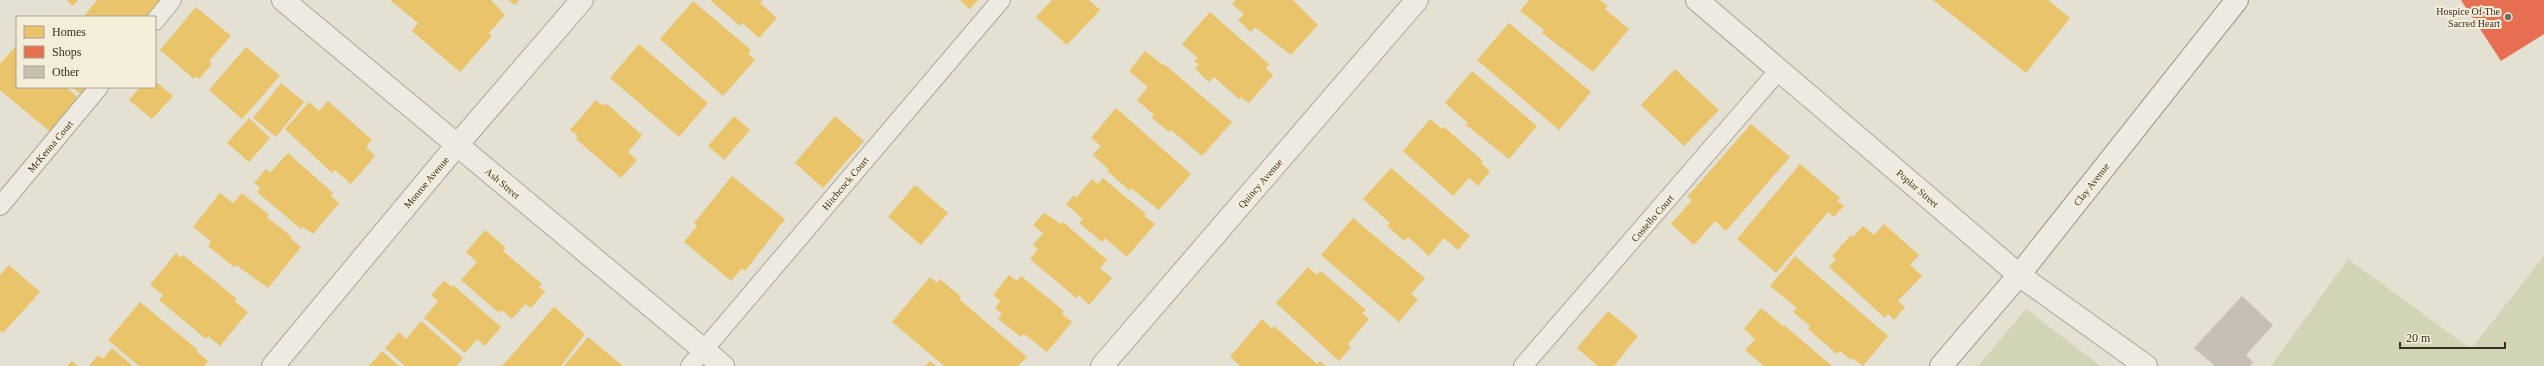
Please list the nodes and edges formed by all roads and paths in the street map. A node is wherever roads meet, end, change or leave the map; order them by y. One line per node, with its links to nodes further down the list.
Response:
1 (172, 0): 8 (lane)
2 (283, 0): 11 (street, Ash Street)
3 (582, 0): 11 (street, Monroe Avenue)
4 (1001, 0): 14 (lane, Hitchcock Court)
5 (1417, 0): 18 (street, Quincy Avenue)
6 (1697, 0): 9 (street, Poplar Street)
7 (2238, 0): 13 (street, Clay Avenue)
8 (156, 19)
9 (1780, 69): 13 (street, Poplar Street); 19 (lane, Costello Court)
10 (98, 88): 12 (lane, McKenna Court)
11 (457, 144): 14 (street, Ash Street); 15 (street, Monroe Avenue)
12 (0, 206)
13 (2019, 275): 20 (street, Clay Avenue); 21 (street, Poplar Street)
14 (704, 350): 16 (lane, Hitchcock Court); 17 (street, Ash Street)
15 (273, 366)
16 (690, 366)
17 (723, 366)
18 (1102, 366)
19 (1523, 366)
20 (1941, 366)
21 (2146, 366)

